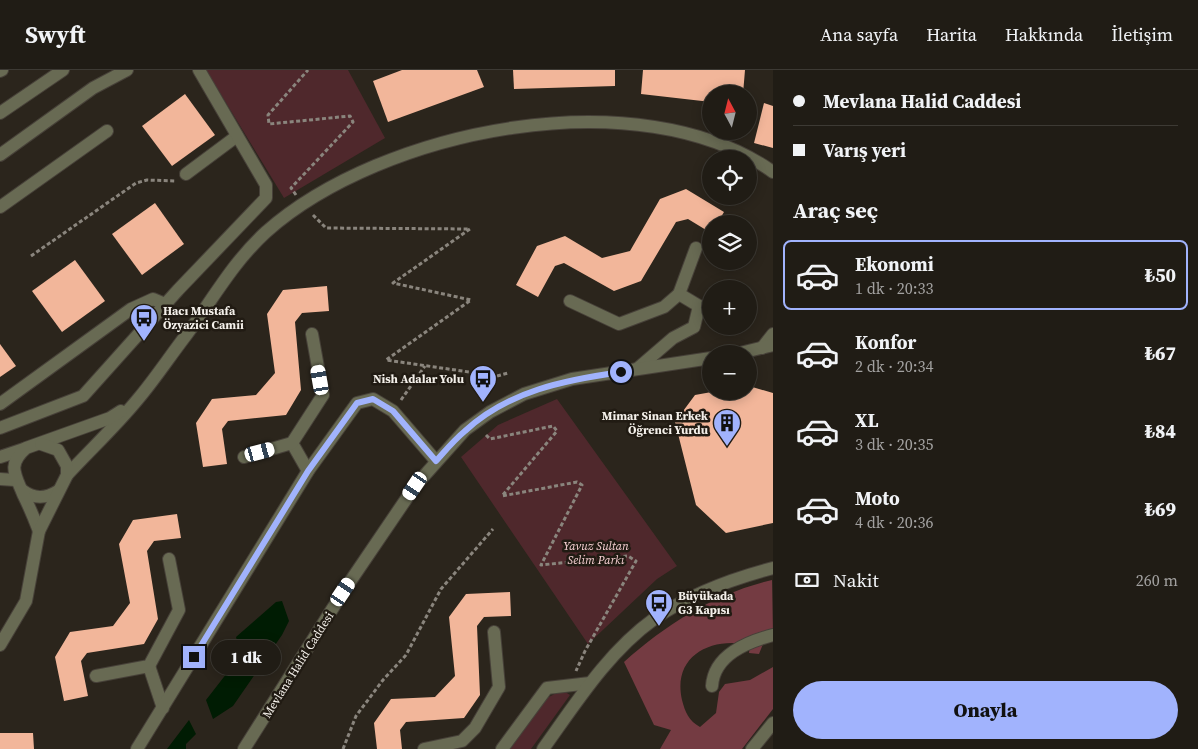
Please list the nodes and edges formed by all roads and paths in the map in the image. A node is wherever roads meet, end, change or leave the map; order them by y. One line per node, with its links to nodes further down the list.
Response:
1 (127, 70): 8 (street)
2 (199, 70): 7 (street)
3 (308, 70): 11 (path)
4 (58, 71): 5 (street)
5 (0, 113)
6 (107, 132): 12 (street)
7 (237, 136): 10 (street); 17 (street)
8 (0, 154)
9 (773, 172): 11 (street)
10 (186, 174): 14 (path)
11 (303, 204): 22 (path); 25 (street)
12 (0, 207)
13 (696, 248): 15 (street)
14 (31, 256)
15 (679, 294): 16 (street); 23 (street)
16 (570, 301)
17 (165, 304): 26 (street); 28 (street)
18 (312, 334): 31 (street)
19 (773, 334): 20 (street)
20 (767, 346)
21 (702, 359): 23 (street, Mevlana Halid Caddesi)
22 (425, 366): 24 (path); 27 (path)
23 (637, 369): 35 (street, Mevlana Halid Caddesi)
24 (508, 373)
25 (137, 400): 30 (street); 37 (street)
26 (0, 404)
27 (393, 411): 35 (street); 36 (street)
28 (0, 428)
29 (486, 435): 51 (path)
30 (41, 444): 32 (street); 37 (street)
31 (292, 444): 34 (street); 36 (street)
32 (26, 448): 33 (street); 39 (street)
33 (0, 457)
34 (244, 457)
35 (436, 461): 58 (street, Mevlana Halid Caddesi)
36 (308, 471): 53 (street)
37 (67, 475): 40 (street)
38 (0, 479): 39 (street)
39 (18, 485): 40 (street); 42 (street)
40 (58, 491): 42 (street)
41 (493, 529): 59 (path)
42 (40, 531): 47 (street)
43 (169, 559): 48 (street)
44 (773, 568): 50 (street)
45 (494, 632): 55 (street)
46 (773, 635): 52 (street)
47 (0, 645)
48 (149, 666): 49 (street); 53 (street)
49 (96, 676)
50 (590, 683): 51 (street); 61 (street)
51 (569, 685): 60 (street)
52 (712, 686)
53 (163, 708): 57 (street)
54 (773, 723): 62 (street)
55 (464, 745): 56 (street)
56 (424, 748)
57 (137, 749)
58 (244, 749)
59 (343, 749)
60 (502, 749)
61 (544, 749)
62 (752, 749)

